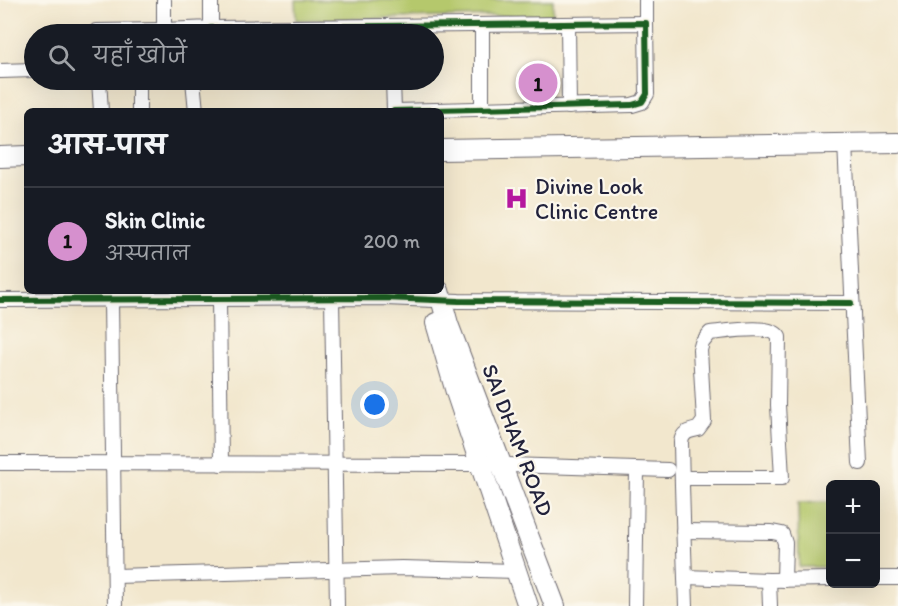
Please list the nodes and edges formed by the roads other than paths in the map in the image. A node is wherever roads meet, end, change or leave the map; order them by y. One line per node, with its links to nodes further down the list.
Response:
1 (164, 0): 5 (street)
2 (211, 0): 6 (street)
3 (646, 0): 4 (street)
4 (646, 23): 7 (street); 16 (street)
5 (164, 24)
6 (211, 24)
7 (568, 24): 8 (street); 16 (street)
8 (482, 25): 9 (street); 21 (street)
9 (444, 27)
10 (0, 70): 11 (street)
11 (24, 70)
12 (100, 90): 17 (street)
13 (139, 90): 18 (street)
14 (194, 90): 19 (street)
15 (393, 90): 20 (street)
16 (569, 107): 21 (street)
17 (101, 108)
18 (139, 108)
19 (196, 108)
20 (394, 108)
21 (482, 108): 22 (street)
22 (444, 109)
23 (845, 143): 24 (street); 25 (street); 33 (street)
24 (898, 143)
25 (444, 150)
26 (24, 156): 27 (street)
27 (0, 157)
28 (435, 295): 29 (street); 33 (street); 39 (street, SAI DHAM ROAD); 40 (street, SAI DHAM ROAD)
29 (332, 298): 30 (street); 38 (street)
30 (219, 299): 32 (street); 37 (street)
31 (0, 300): 32 (street)
32 (111, 300): 35 (street)
33 (851, 303): 36 (street)
34 (0, 463): 35 (street)
35 (113, 463): 37 (street); 47 (street)
36 (860, 463)
37 (221, 464): 38 (street)
38 (334, 464): 39 (street); 45 (street)
39 (480, 464): 40 (street); 46 (street, SAI DHAM ROAD)
40 (502, 465): 41 (street); 57 (street, SAI DHAM ROAD)
41 (637, 470): 42 (street); 58 (street)
42 (668, 470)
43 (682, 478): 43 (street); 44 (street)
44 (683, 531): 48 (street); 53 (street)
45 (336, 569): 46 (street); 47 (street); 55 (street)
46 (517, 571): 56 (street, SAI DHAM ROAD)
47 (115, 576): 54 (street)
48 (685, 577): 52 (street); 59 (street)
49 (880, 578): 50 (street)
50 (898, 578)
51 (826, 579): 53 (street)
52 (769, 580): 53 (street); 60 (street)
53 (784, 580)
54 (115, 606)
55 (337, 606)
56 (528, 606)
57 (555, 606)
58 (634, 606)
59 (686, 606)
60 (770, 606)

